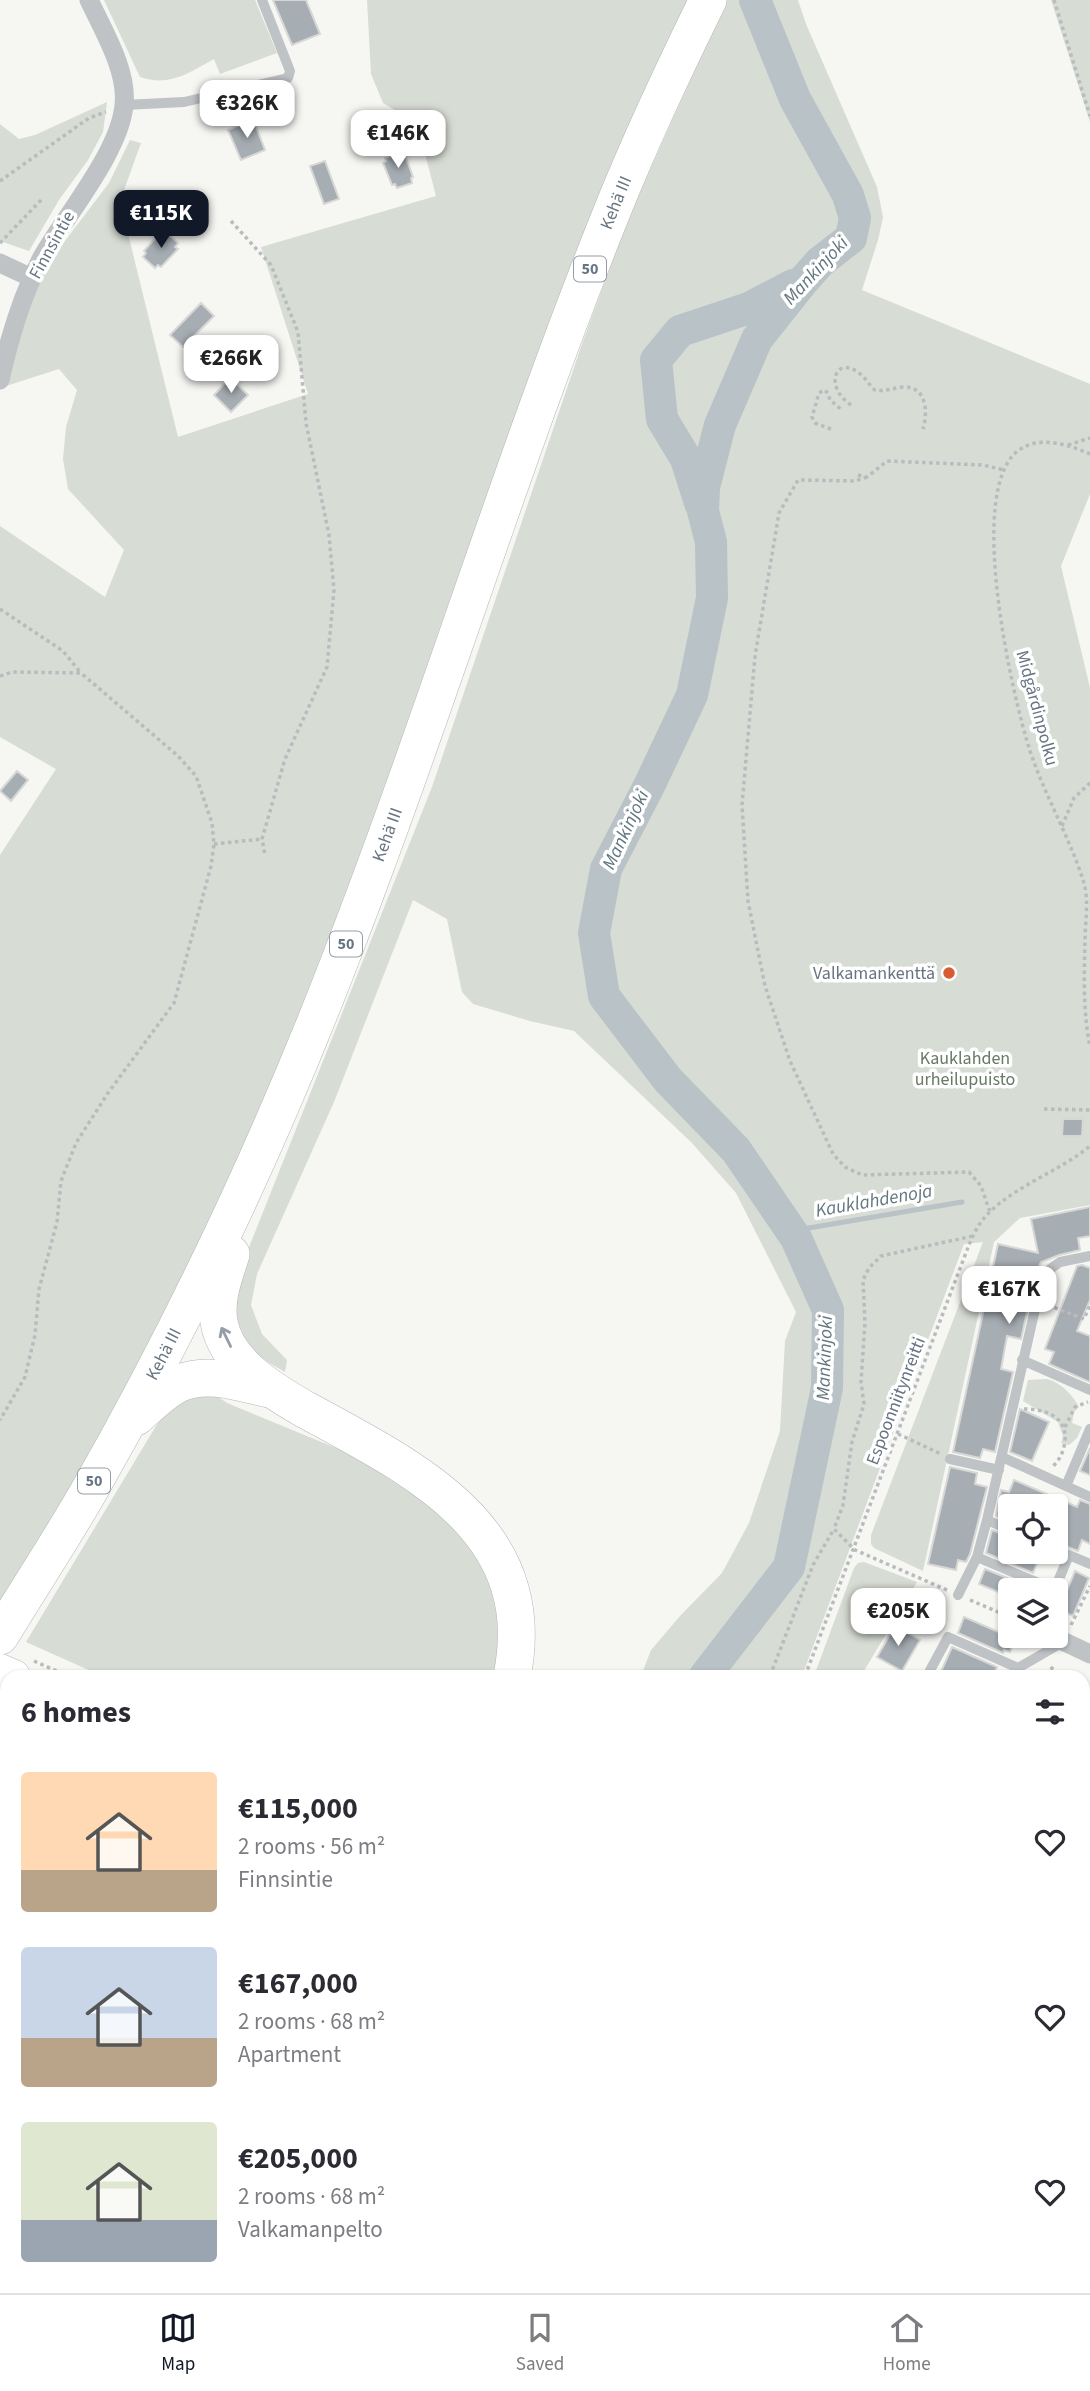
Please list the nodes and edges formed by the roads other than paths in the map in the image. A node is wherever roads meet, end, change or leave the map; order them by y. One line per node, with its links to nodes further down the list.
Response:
1 (89, 0): 4 (street, Finnsintie)
2 (262, 0): 4 (lane)
3 (708, 0): 8 (highway, Kehä III / 50)
4 (124, 105): 6 (street, Finnsintie)
5 (0, 263): 6 (street)
6 (32, 278): 7 (street, Finnsintie)
7 (0, 380)
8 (260, 1157): 11 (highway, one-way to 8); 13 (highway, Kehä III / 50)
9 (1090, 1256): 10 (lane)
10 (1022, 1360): 12 (lane); 15 (lane)
11 (269, 1389): 13 (highway); 32 (highway)
12 (1090, 1390)
13 (125, 1425): 28 (highway, Kehä III / 50)
14 (1090, 1429): 18 (lane)
15 (1002, 1457): 17 (lane); 18 (lane)
16 (950, 1459): 17 (lane)
17 (999, 1470): 20 (lane)
18 (1066, 1486): 19 (lane)
19 (1090, 1497)
20 (987, 1520): 21 (lane); 23 (lane)
21 (998, 1525)
22 (1069, 1555): 24 (lane); 26 (lane)
23 (977, 1557): 25 (lane); 27 (lane)
24 (1090, 1564)
25 (1026, 1578)
26 (1059, 1578)
27 (958, 1595)
28 (0, 1636)
29 (1068, 1644): 31 (street)
30 (1047, 1648): 35 (lane)
31 (1090, 1654)
32 (513, 1670)
33 (930, 1670): 34 (lane)
34 (1012, 1670)
35 (1019, 1670)

